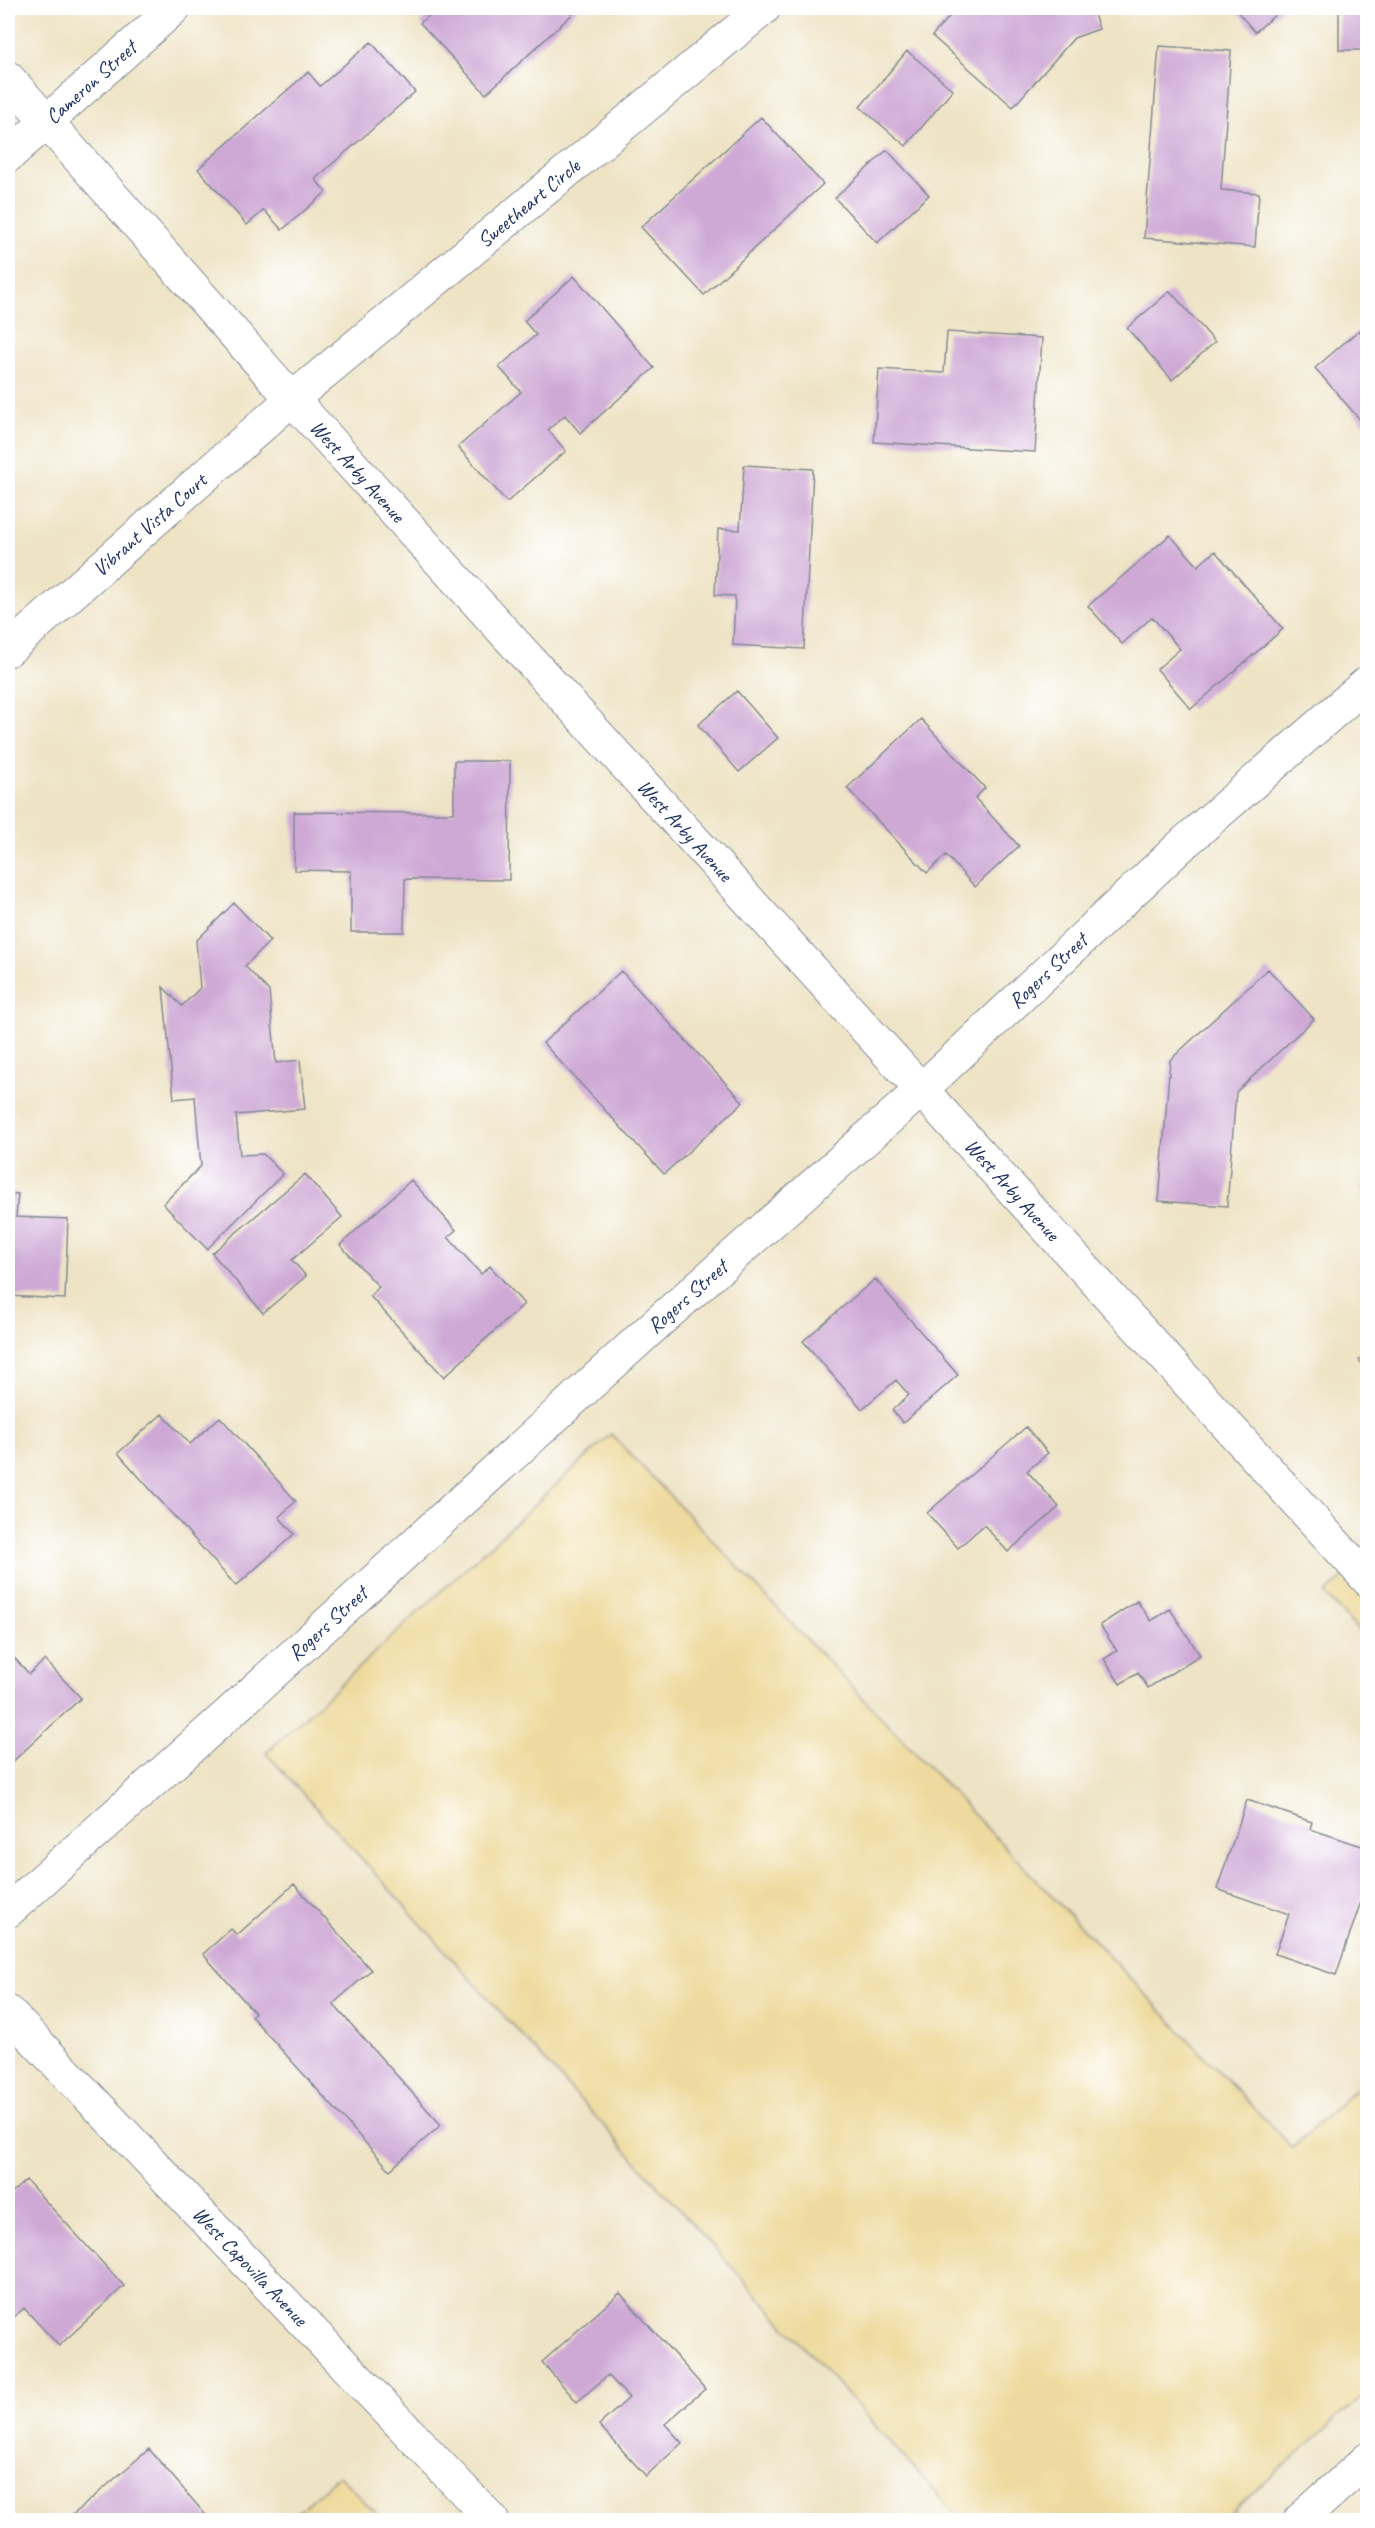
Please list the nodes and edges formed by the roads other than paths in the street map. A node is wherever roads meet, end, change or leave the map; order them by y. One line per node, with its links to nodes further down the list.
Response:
1 (174, 8): 4 (street, Cameron Street)
2 (764, 8): 6 (street, Sweetheart Circle)
3 (8, 78): 4 (street, West Arby Avenue)
4 (46, 122): 5 (street, Cameron Street); 6 (street, West Arby Avenue)
5 (8, 156)
6 (292, 399): 7 (street, Vibrant Vista Court); 9 (street, West Arby Avenue)
7 (8, 650)
8 (1368, 682): 9 (street, Rogers Street)
9 (920, 1091): 10 (street, West Arby Avenue); 11 (street, Rogers Street)
10 (1368, 1580)
11 (8, 1911)
12 (8, 2012): 14 (street, West Capovilla Avenue)
13 (1368, 2458): 15 (street)
14 (492, 2520)
15 (1300, 2520)

